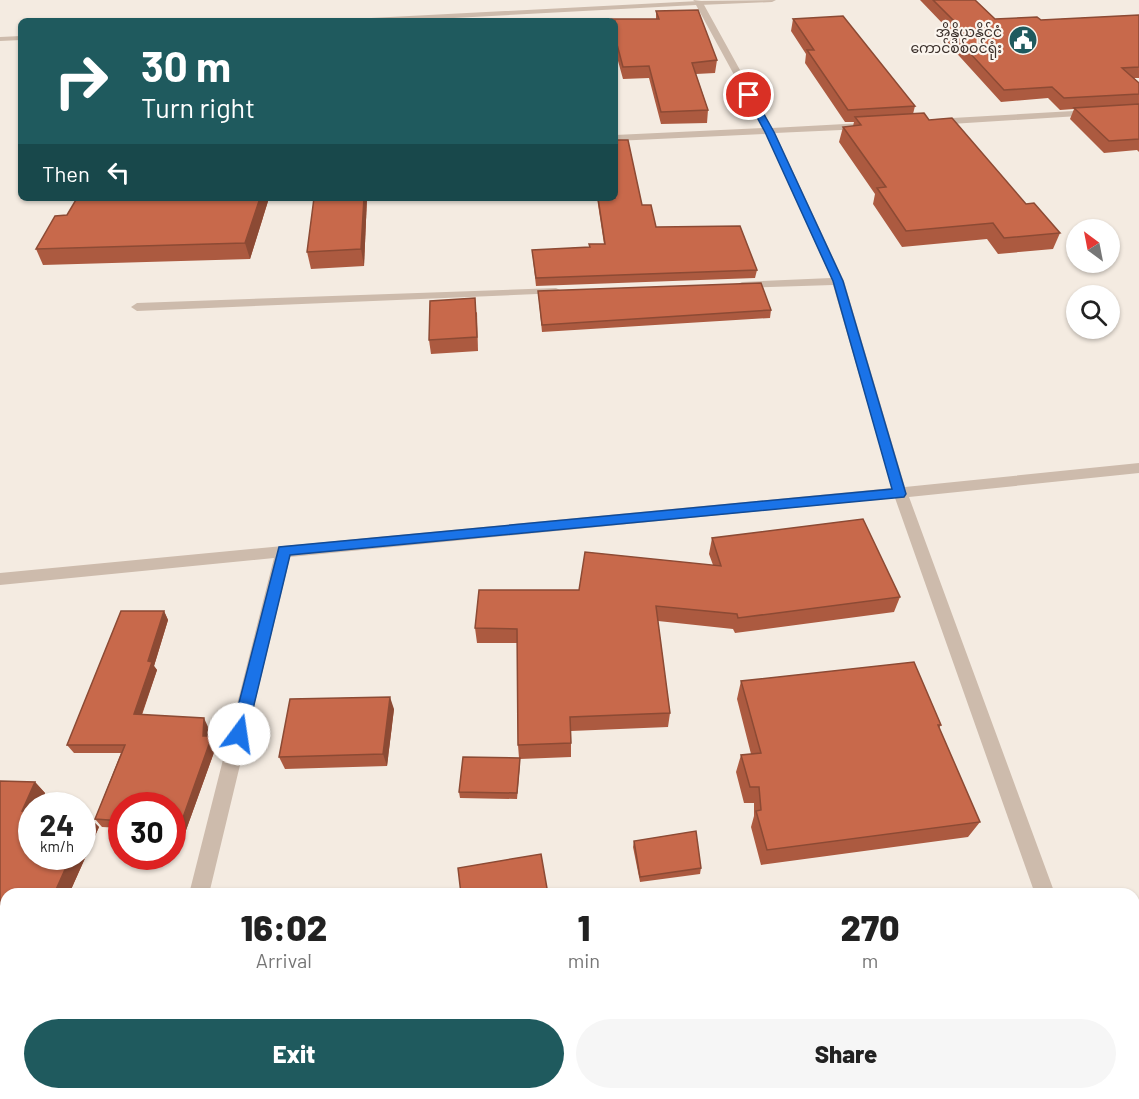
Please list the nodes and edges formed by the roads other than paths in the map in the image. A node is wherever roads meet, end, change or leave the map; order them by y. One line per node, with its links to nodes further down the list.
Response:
1 (772, 0): 2 (street)
2 (698, 1): 3 (street); 9 (street)
3 (404, 18)
4 (18, 38): 5 (street)
5 (0, 39)
6 (1103, 112): 7 (street)
7 (924, 123)
8 (877, 126): 9 (street)
9 (770, 132): 10 (street); 11 (street)
10 (618, 138)
11 (838, 281): 12 (street); 16 (street)
12 (731, 285)
13 (564, 291): 14 (street)
14 (137, 307)
15 (1139, 468): 16 (street)
16 (900, 494): 17 (street); 20 (street)
17 (284, 550): 18 (street); 19 (street)
18 (0, 579)
19 (200, 888)
20 (1044, 888)

